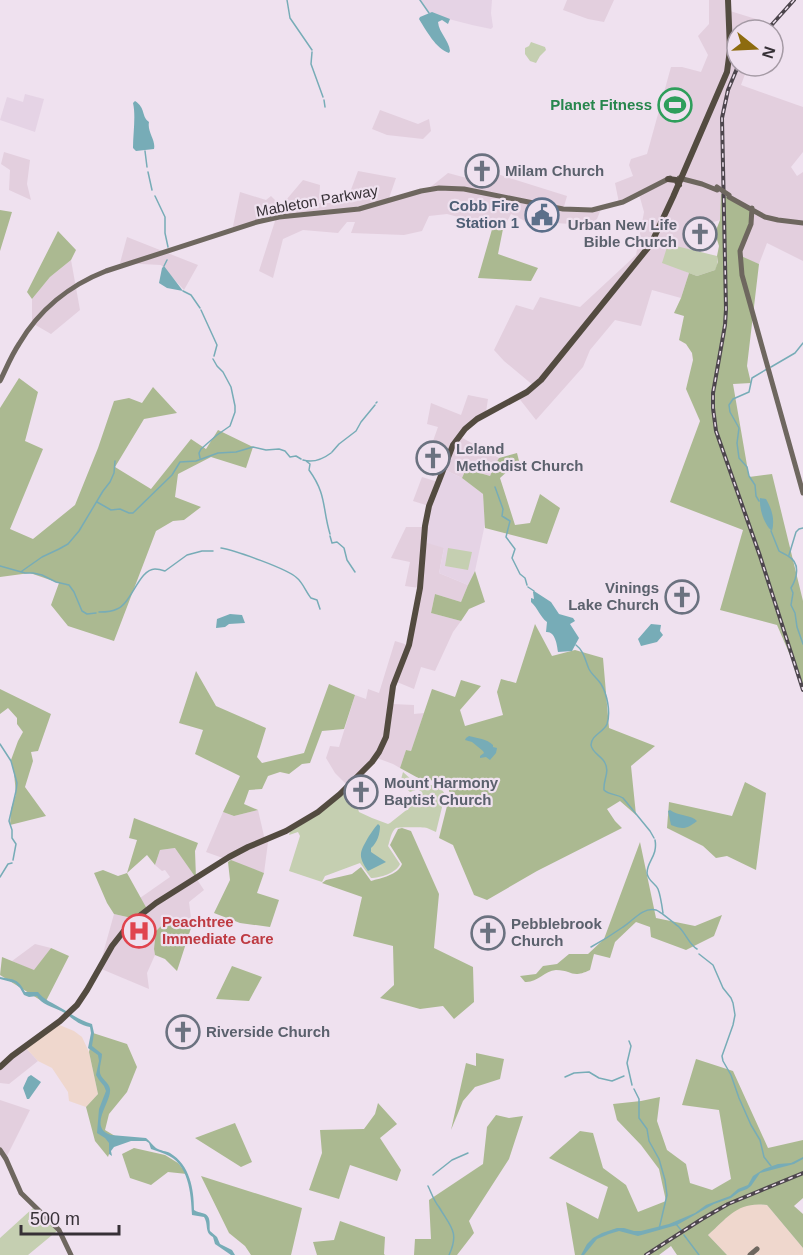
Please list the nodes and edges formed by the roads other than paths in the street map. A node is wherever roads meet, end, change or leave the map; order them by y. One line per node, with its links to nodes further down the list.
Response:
1 (728, 0): 2 (main road)
2 (682, 176): 3 (main road, Mableton Parkway); 4 (main road); 5 (main road, Mableton Parkway); 6 (main road, bridge)
3 (668, 179): 4 (main road); 5 (main road, Mableton Parkway)
4 (679, 185): 9 (main road)
5 (653, 186): 8 (main road, Mableton Parkway)
6 (752, 209): 7 (main road); 11 (main road)
7 (803, 222)
8 (0, 381)
9 (439, 479): 10 (main road); 12 (main road)
10 (444, 488)
11 (803, 493)
12 (0, 1068)
13 (0, 1150): 15 (main road)
14 (757, 1249): 16 (main road)
15 (71, 1255)
16 (750, 1255)

